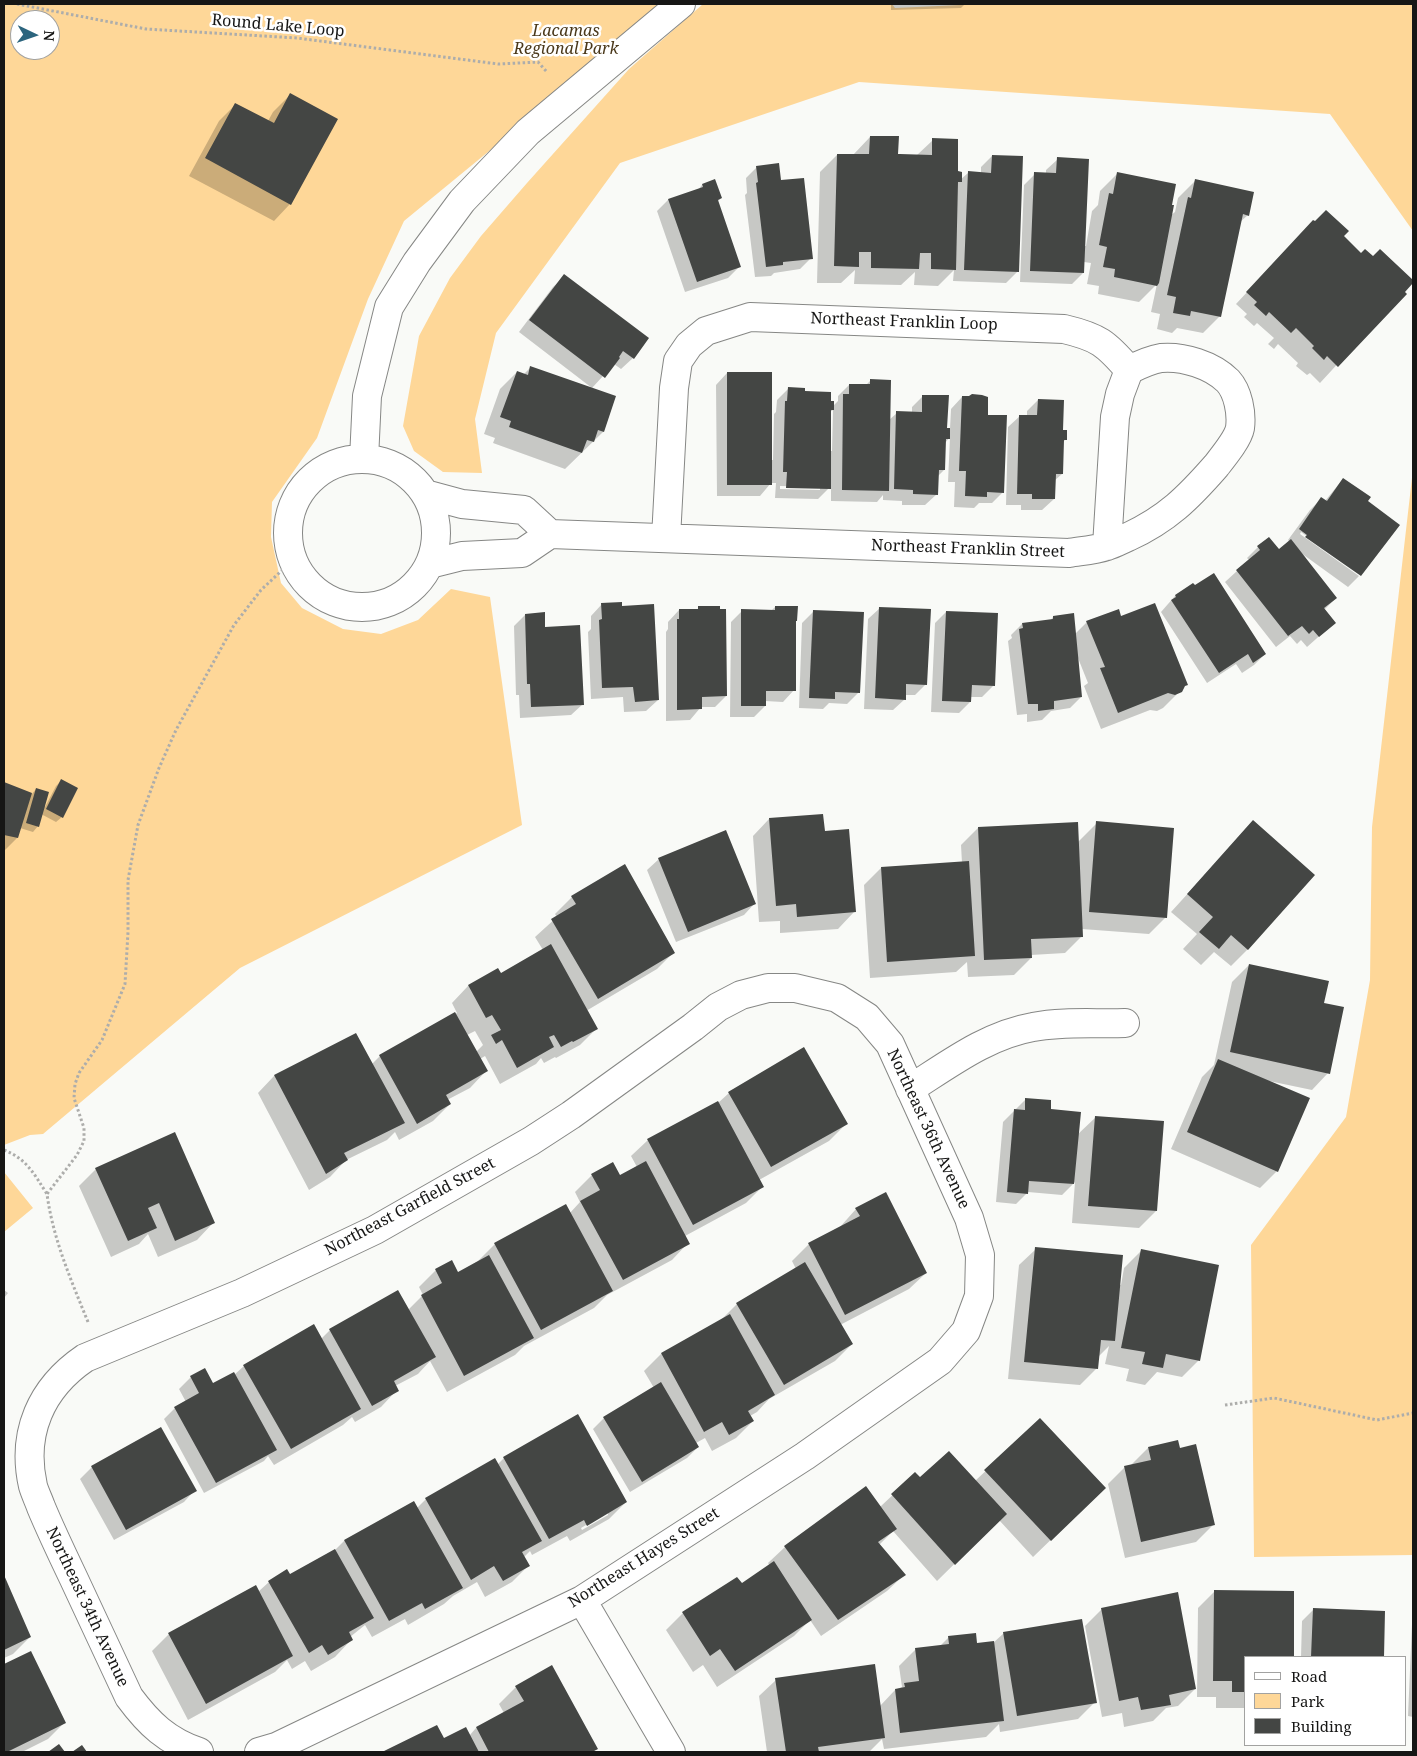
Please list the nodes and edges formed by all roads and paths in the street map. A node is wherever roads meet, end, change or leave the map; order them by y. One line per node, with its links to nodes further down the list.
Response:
1 (17, 4): 3 (path, Round Lake Loop)
2 (681, 4): 5 (street)
3 (538, 62)
4 (1129, 370): 8 (street, Northeast Franklin Loop); 9 (street); 9 (street, Northeast Franklin Street)
5 (364, 459): 6 (street); 10 (street)
6 (425, 494): 7 (street); 11 (street)
7 (550, 534): 8 (street, Northeast Franklin Street); 11 (street)
8 (666, 538): 9 (street, Northeast Franklin Street)
9 (1107, 546)
10 (293, 560): 11 (street); 16 (path)
11 (430, 564)
12 (795, 988): 14 (street, Northeast 36th Avenue); 18 (street, Northeast Garfield Street)
13 (1126, 1023): 14 (street)
14 (910, 1089): 17 (street, Northeast 36th Avenue)
15 (4, 1150): 16 (path)
16 (47, 1194): 18 (path)
17 (979, 1296): 22 (street, Northeast Hayes Street)
18 (99, 1351): 21 (street, Northeast Garfield Street)
19 (1225, 1405): 20 (path)
20 (1413, 1413)
21 (33, 1428): 23 (street, Northeast 34th Avenue)
22 (582, 1600): 24 (street, Northeast Hayes Street); 25 (street)
23 (199, 1752)
24 (259, 1752)
25 (671, 1752)

